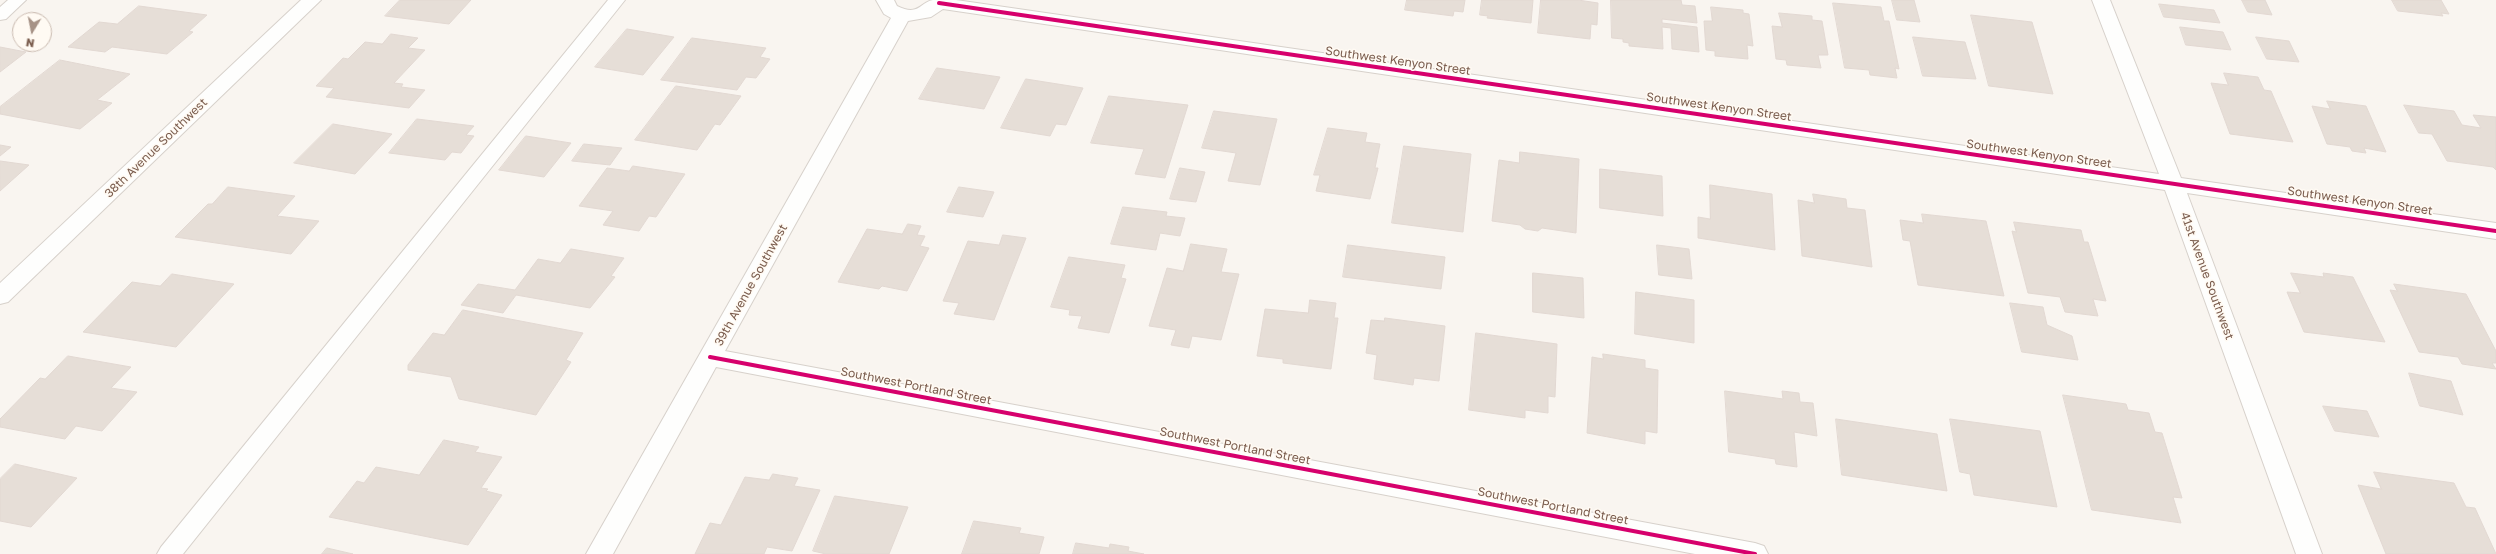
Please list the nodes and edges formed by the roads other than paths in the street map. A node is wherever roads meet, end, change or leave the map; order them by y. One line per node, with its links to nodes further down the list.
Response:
1 (18, 0): 7 (lane)
2 (312, 0): 11 (street, 38th Avenue Southwest)
3 (617, 0): 13 (lane)
4 (885, 0): 8 (street)
5 (2102, 0): 9 (street, 41st Avenue Southwest)
6 (940, 2): 8 (street); 9 (street, Southwest Kenyon Street)
7 (0, 15)
8 (902, 15): 12 (street, 39th Avenue Southwest)
9 (2173, 184): 10 (street, Southwest Kenyon Street); 16 (street, 41st Avenue Southwest)
10 (2496, 232)
11 (0, 296)
12 (710, 357): 14 (street, 39th Avenue Southwest); 15 (street, Southwest Portland Street)
13 (169, 554)
14 (599, 554)
15 (1755, 554)
16 (2309, 554)

